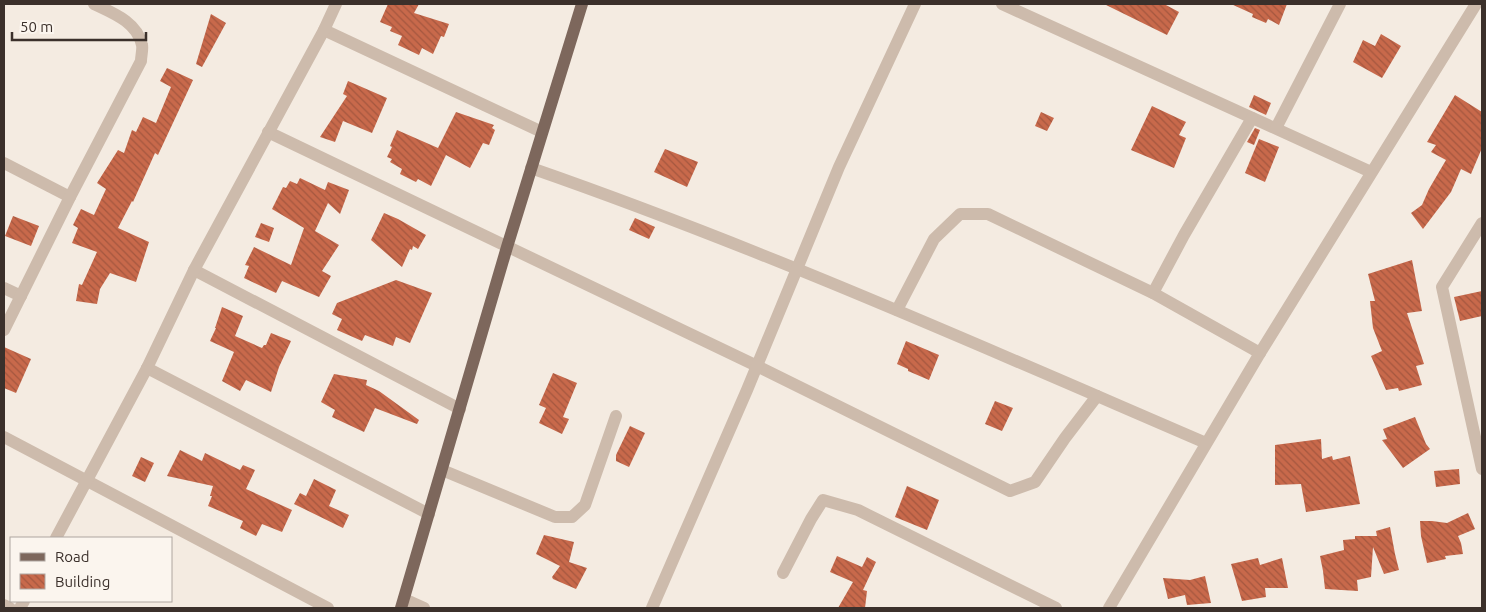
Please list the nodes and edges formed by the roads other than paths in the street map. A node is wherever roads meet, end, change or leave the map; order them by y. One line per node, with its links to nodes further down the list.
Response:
1 (94, 4): 16 (street)
2 (336, 4): 8 (street)
3 (582, 4): 12 (main road)
4 (915, 4): 19 (street)
5 (1002, 4): 9 (street)
6 (1340, 4): 10 (street)
7 (1476, 4): 15 (street)
8 (324, 30): 11 (street); 12 (street)
9 (1252, 118): 10 (street); 22 (street)
10 (1276, 128): 15 (street)
11 (268, 132): 18 (street); 20 (street)
12 (542, 132): 14 (main road)
13 (4, 163): 16 (street)
14 (531, 168): 18 (main road); 19 (street)
15 (1371, 172): 26 (street)
16 (70, 197): 23 (street)
17 (1482, 223): 34 (street)
18 (507, 247): 27 (street); 30 (main road)
19 (797, 268): 24 (street); 27 (street)
20 (194, 270): 28 (street); 30 (street)
21 (4, 288): 23 (street)
22 (1153, 293): 24 (street); 26 (street)
23 (21, 296): 25 (street)
24 (897, 310): 29 (street)
25 (4, 330)
26 (1260, 353): 33 (street)
27 (756, 366): 29 (street); 46 (street)
28 (147, 368): 36 (street); 37 (street)
29 (1097, 396): 33 (street)
30 (460, 409): 35 (main road)
31 (616, 416): 35 (street)
32 (4, 437): 36 (street)
33 (1206, 443): 48 (street)
34 (1482, 469)
35 (442, 470): 37 (main road)
36 (87, 480): 38 (street); 40 (street)
37 (429, 514): 41 (main road)
38 (57, 537)
39 (783, 573): 47 (street)
40 (305, 603): 44 (street)
41 (402, 603): 45 (street)
42 (4, 605): 43 (street)
43 (10, 608)
44 (328, 608)
45 (424, 608)
46 (652, 608)
47 (1056, 608)
48 (1109, 608)

